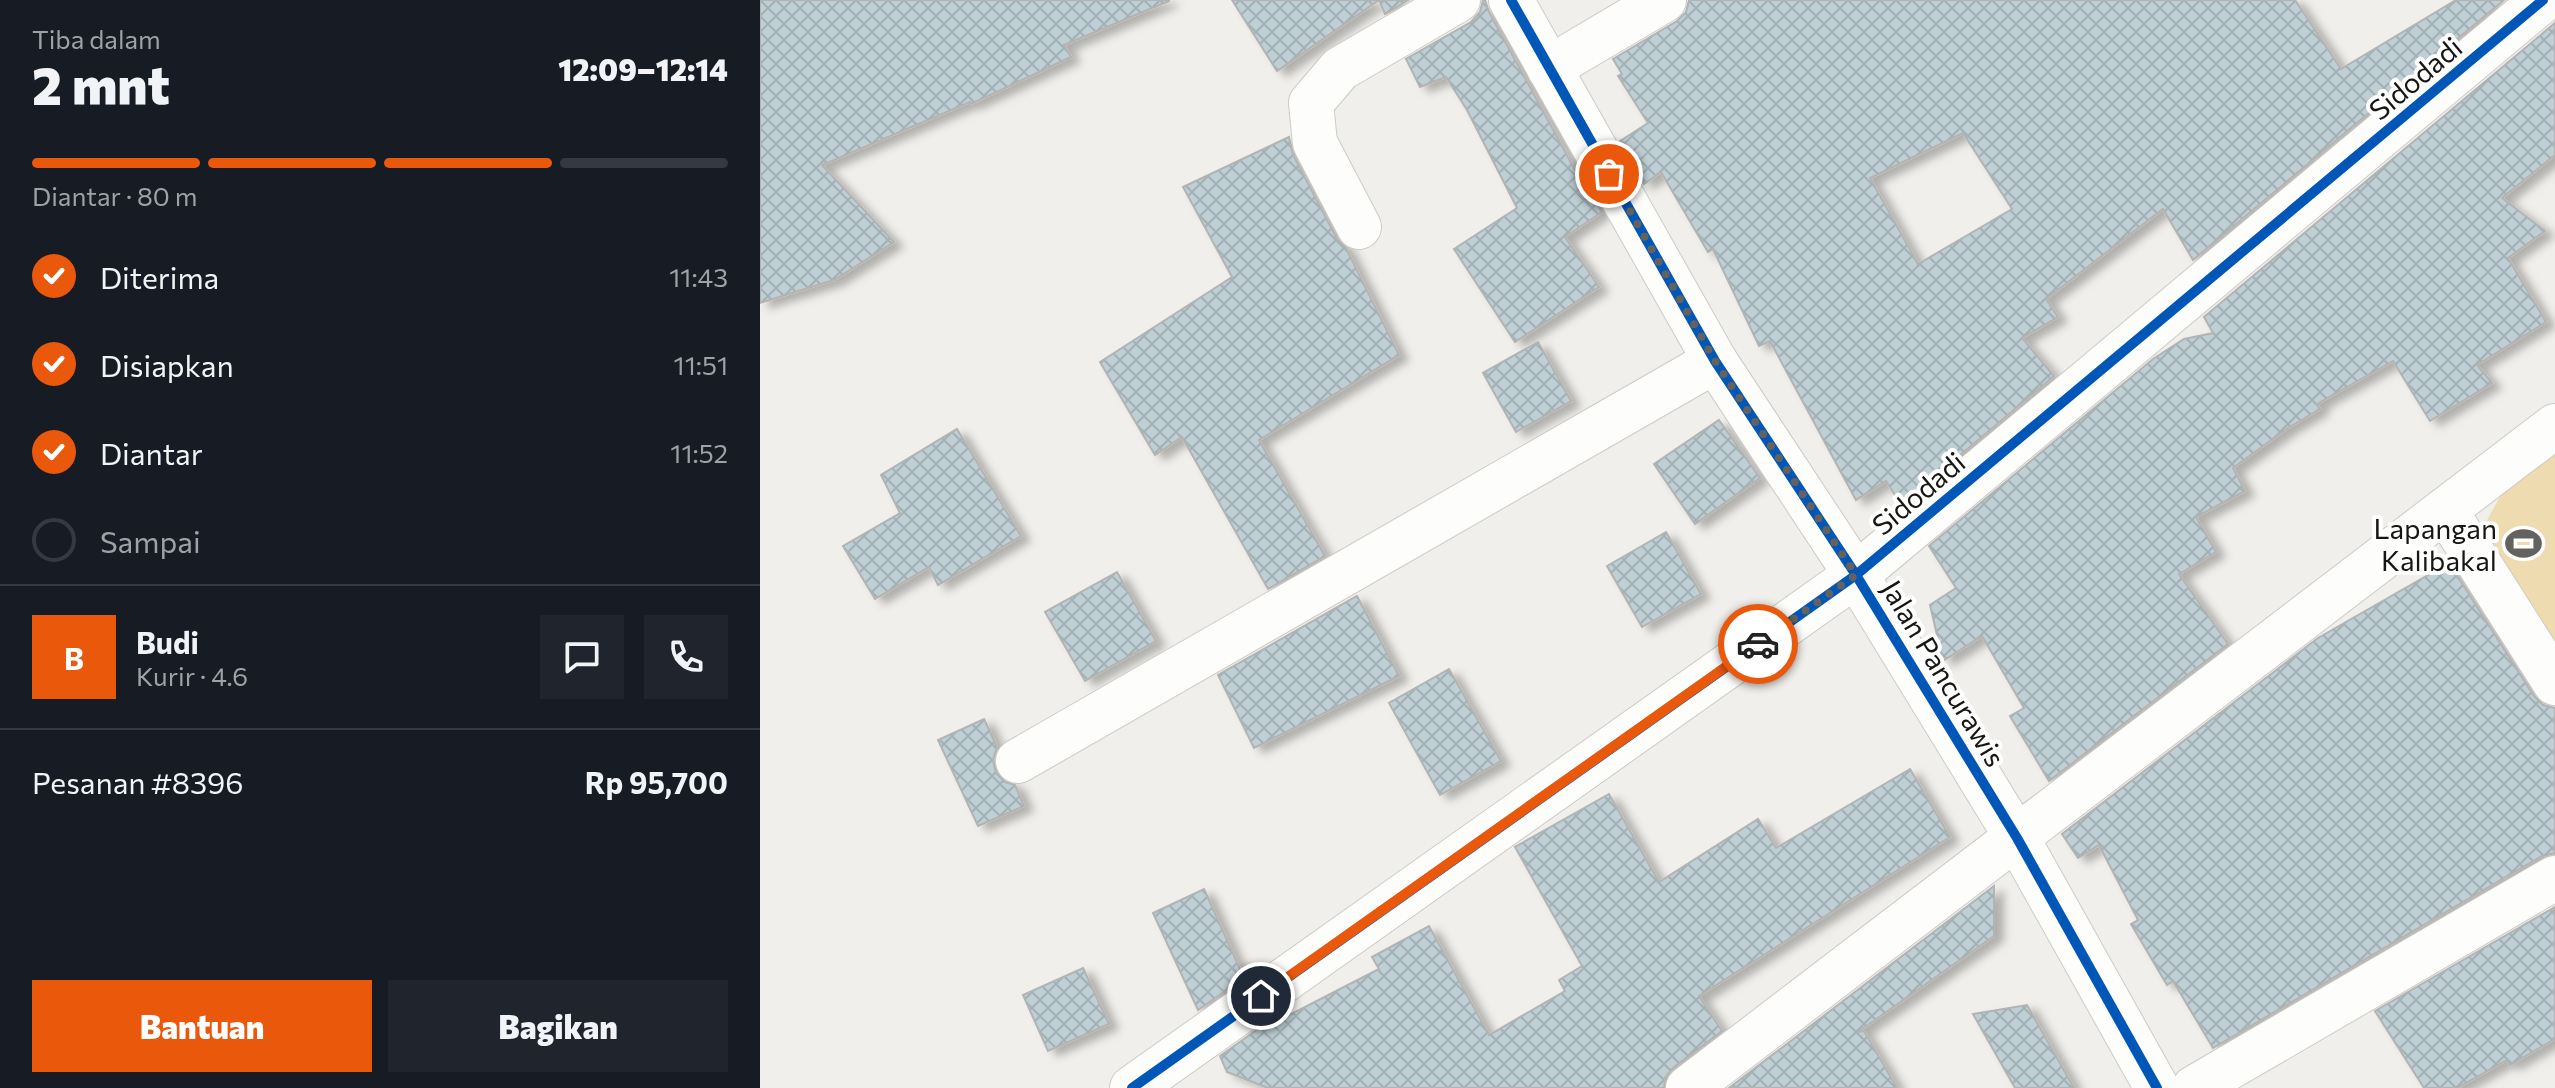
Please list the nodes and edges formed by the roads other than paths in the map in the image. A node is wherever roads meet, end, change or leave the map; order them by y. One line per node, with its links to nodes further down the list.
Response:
1 (1458, 0): 6 (street)
2 (1511, 0): 5 (street, Jalan Pancurawis)
3 (1664, 0): 5 (street)
4 (2543, 0): 10 (street, Sidodadi)
5 (1549, 68): 7 (street, Jalan Pancurawis)
6 (1359, 227)
7 (1715, 361): 10 (street, Jalan Pancurawis); 12 (street)
8 (2555, 426): 9 (street)
9 (2445, 510): 11 (street); 13 (street)
10 (1856, 575): 13 (street, Jalan Pancurawis); 15 (street, Sidodadi)
11 (2555, 683)
12 (1018, 761)
13 (2017, 838): 16 (street); 17 (street, Jalan Pancurawis)
14 (2555, 878): 18 (street)
15 (1132, 1088)
16 (1688, 1088)
17 (2157, 1088)
18 (2194, 1088)

